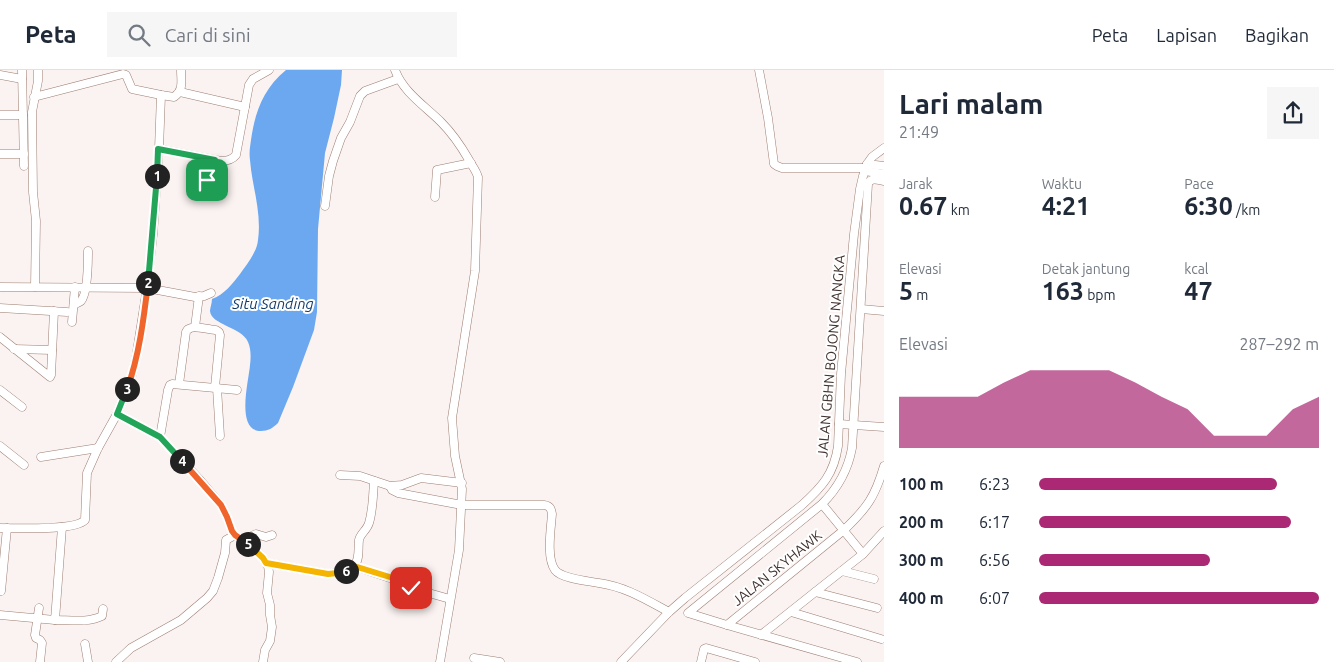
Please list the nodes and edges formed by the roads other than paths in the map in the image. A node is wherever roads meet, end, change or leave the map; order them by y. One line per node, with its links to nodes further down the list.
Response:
1 (22, 70): 9 (street)
2 (38, 70): 13 (street)
3 (181, 70): 11 (street)
4 (269, 70): 7 (street)
5 (395, 70): 10 (street)
6 (759, 70): 25 (street)
7 (259, 72): 14 (street)
8 (0, 75): 9 (street)
9 (22, 79): 16 (street)
10 (398, 79): 22 (street); 30 (street)
11 (180, 92): 12 (street); 14 (street)
12 (161, 96): 13 (street); 18 (street)
13 (34, 97): 33 (street)
14 (245, 107): 21 (street)
15 (0, 115): 16 (street)
16 (23, 115): 20 (street)
17 (884, 148): 25 (street)
18 (158, 149): 21 (street); 36 (street)
19 (0, 154): 20 (street)
20 (24, 154): 23 (street)
21 (215, 160): 28 (street)
22 (471, 163): 29 (street); 68 (street)
23 (24, 166)
24 (884, 166): 25 (street)
25 (866, 167): 26 (street); 56 (street, JALAN GBHN BOJONG NANGKA)
26 (884, 174)
27 (884, 181): 41 (street)
28 (198, 193)
29 (436, 197)
30 (325, 206)
31 (88, 251): 35 (street)
32 (0, 287): 33 (street)
33 (35, 287): 34 (street)
34 (75, 287): 35 (street); 39 (street)
35 (85, 287): 36 (street); 39 (street)
36 (147, 288): 38 (street); 55 (street)
37 (211, 293): 38 (street)
38 (199, 296): 46 (street)
39 (74, 305): 45 (street)
40 (0, 308): 42 (street)
41 (861, 309): 43 (street); 57 (street)
42 (54, 311): 44 (street); 49 (street)
43 (884, 311)
44 (67, 312)
45 (72, 322)
46 (195, 327): 50 (street); 51 (street)
47 (2, 342): 48 (street)
48 (14, 349): 49 (street); 49 (street)
49 (52, 350)
50 (179, 384): 51 (street); 60 (street)
51 (216, 387): 53 (street); 59 (street)
52 (0, 390): 54 (street)
53 (237, 390)
54 (22, 407)
55 (117, 414): 60 (street); 62 (street)
56 (838, 424): 57 (street); 90 (street, JALAN GBHN BOJONG NANGKA)
57 (853, 425): 58 (street); 70 (street)
58 (884, 427)
59 (220, 436)
60 (160, 437): 76 (street)
61 (0, 446): 64 (street)
62 (98, 448): 63 (street); 72 (street)
63 (41, 458)
64 (24, 465)
65 (884, 466): 74 (street, JALAN SKYHAWK)
66 (340, 475): 67 (street)
67 (374, 481): 69 (street); 81 (street)
68 (462, 483): 69 (street); 71 (street)
69 (390, 486): 71 (street)
70 (822, 504): 74 (street); 92 (street)
71 (462, 505): 86 (street); 90 (street)
72 (62, 527): 73 (street); 95 (street)
73 (3, 528): 84 (street)
74 (844, 530): 79 (street); 96 (street, JALAN SKYHAWK)
75 (884, 531): 79 (street)
76 (235, 535): 78 (street); 103 (street)
77 (272, 535): 78 (street)
78 (243, 540): 80 (street)
79 (863, 554): 82 (street)
80 (266, 563): 81 (street); 104 (street)
81 (354, 566): 86 (street)
82 (842, 571): 83 (street); 85 (street)
83 (874, 579)
84 (1, 591)
85 (815, 592): 88 (street); 91 (street)
86 (450, 599): 105 (street)
87 (39, 608): 94 (street)
88 (877, 608)
89 (103, 609): 95 (street)
90 (672, 610): 92 (street); 107 (street, JALAN GBHN BOJONG NANGKA)
91 (791, 612): 97 (street); 98 (street)
92 (688, 613): 96 (street)
93 (0, 615): 94 (street)
94 (37, 619): 95 (street); 101 (street)
95 (55, 620)
96 (727, 625): 97 (street)
97 (761, 635): 110 (street)
98 (881, 639)
99 (85, 644): 102 (street)
100 (474, 658): 106 (street)
101 (40, 662)
102 (88, 662)
103 (116, 662)
104 (263, 662)
105 (440, 662)
106 (500, 662)
107 (621, 662)
108 (700, 662): 109 (street)
109 (755, 662)
110 (857, 662)

